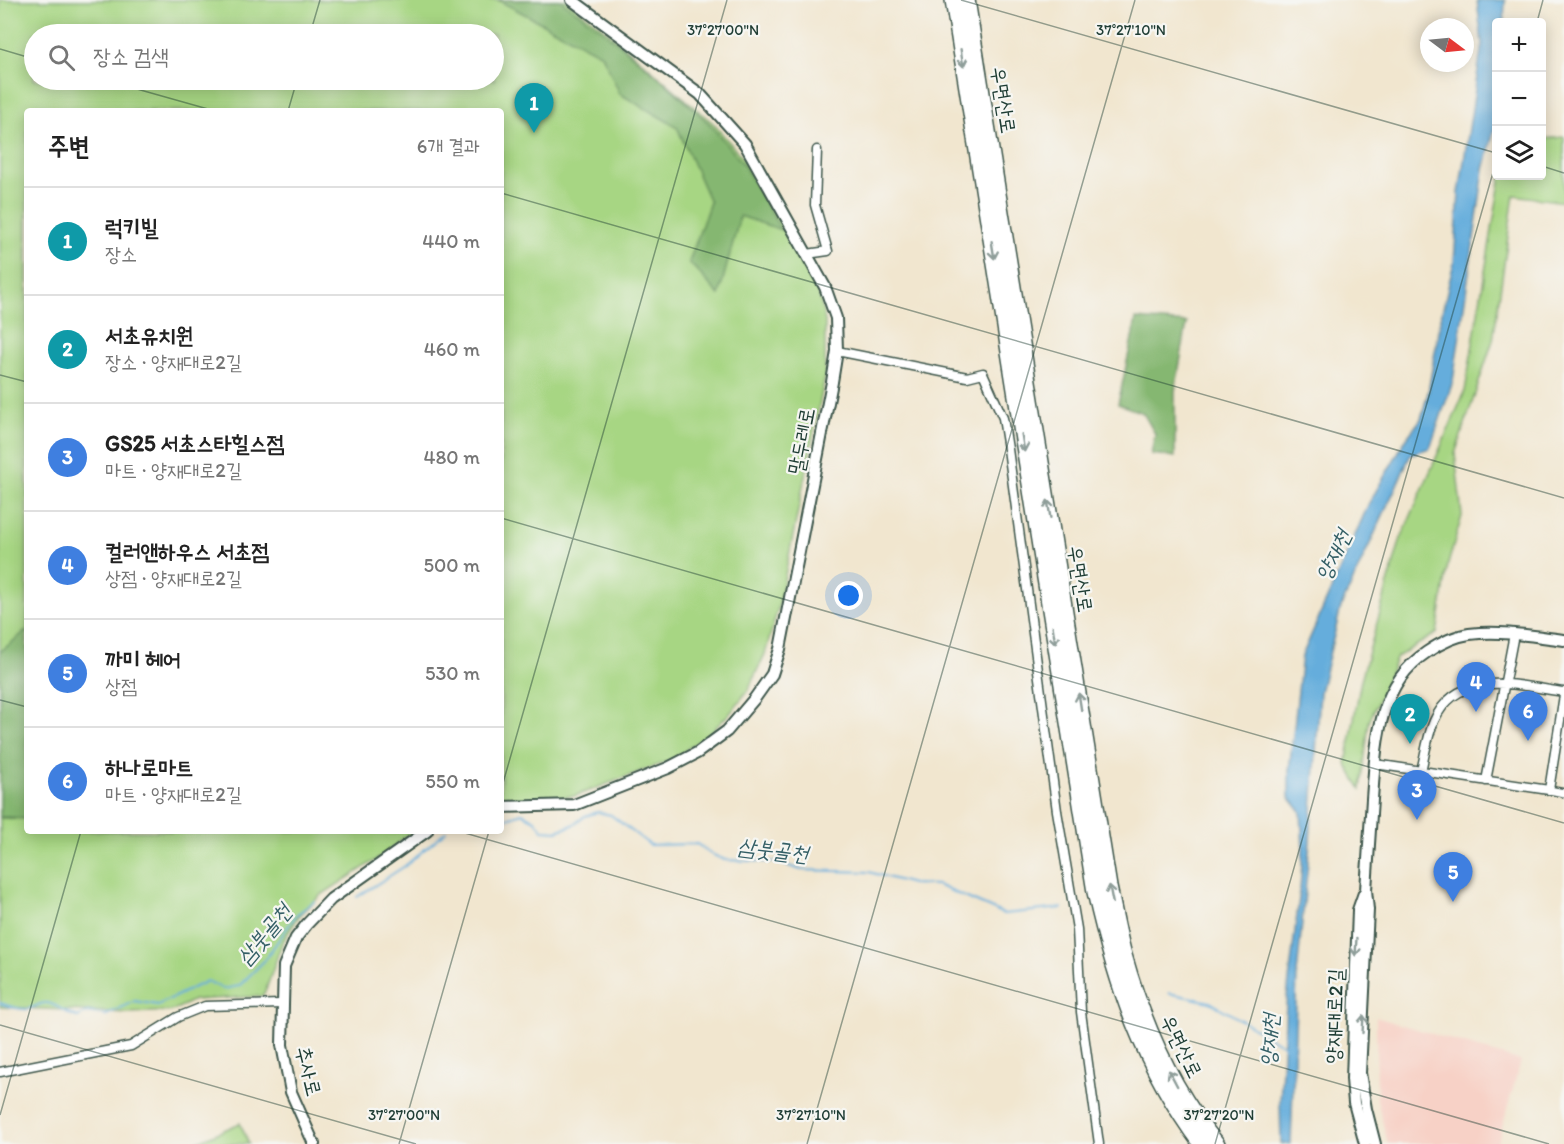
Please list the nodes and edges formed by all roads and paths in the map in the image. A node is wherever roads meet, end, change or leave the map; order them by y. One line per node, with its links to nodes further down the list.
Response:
1 (953, 0): 23 (highway, 우면산로, one-way to 23)
2 (966, 0): 24 (highway, 우면산로, one-way to 2)
3 (577, 1): 5 (street, 말두레로)
4 (817, 150): 5 (street)
5 (807, 254): 6 (street, 말두레로)
6 (837, 351): 16 (street, 말두레로); 22 (street)
7 (1514, 634): 8 (street, 양재대로2길); 9 (street); 11 (street, 양재대로2길)
8 (1564, 640)
9 (1504, 684): 10 (street); 12 (street); 13 (street)
10 (1564, 693): 14 (street)
11 (1374, 764): 12 (street); 18 (street, 양재대로2길)
12 (1421, 771): 13 (street)
13 (1486, 781): 14 (street)
14 (1549, 790): 15 (street)
15 (1564, 793)
16 (504, 807)
17 (423, 834): 19 (street)
18 (1366, 890): 25 (street, 양재대로2길, one-way to 25); 26 (street, 양재대로2길, one-way to 18)
19 (281, 1004): 20 (street); 21 (street, 추사로)
20 (0, 1072)
21 (314, 1144)
22 (1099, 1144)
23 (1201, 1144)
24 (1217, 1144)
25 (1365, 1144)
26 (1375, 1144)

